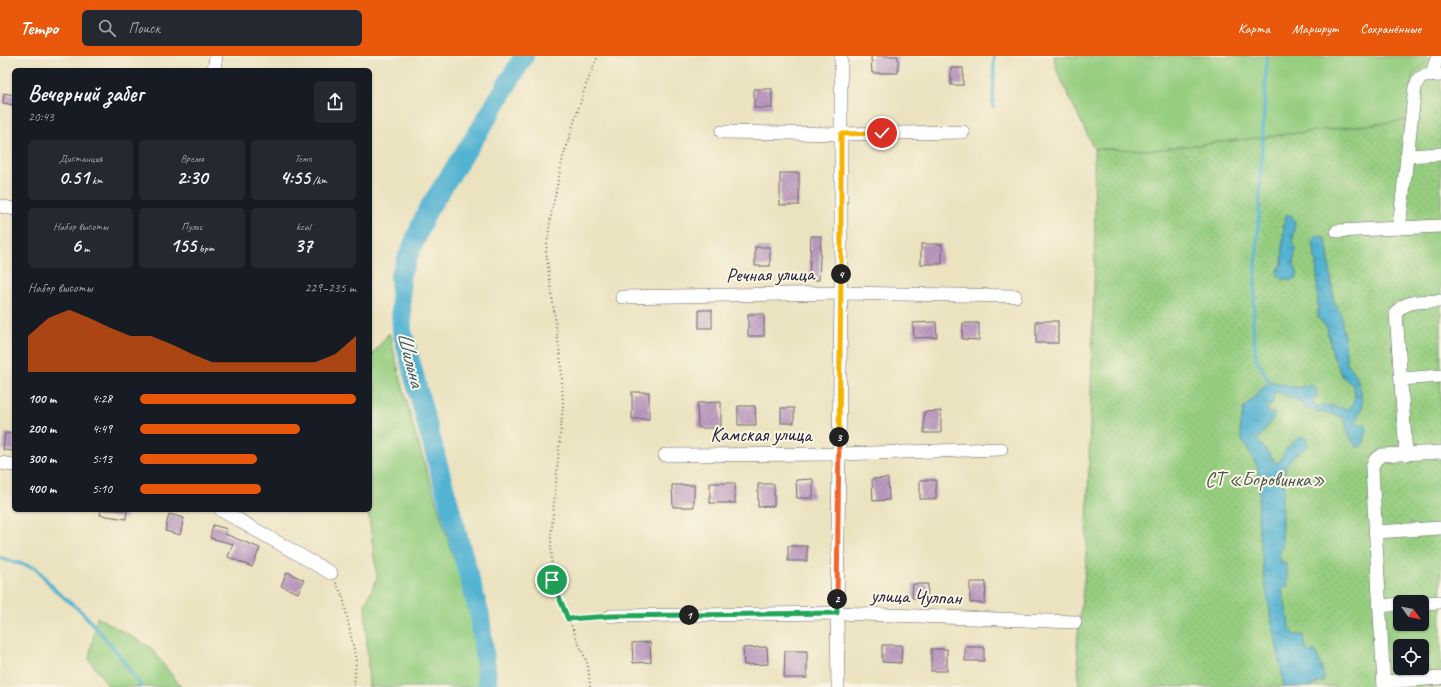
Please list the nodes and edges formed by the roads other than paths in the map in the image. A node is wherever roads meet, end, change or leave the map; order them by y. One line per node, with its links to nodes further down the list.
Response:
1 (216, 56): 4 (street)
2 (841, 56): 8 (street)
3 (1438, 56): 5 (street)
4 (214, 68)
5 (1436, 76): 10 (street)
6 (722, 132): 8 (street)
7 (963, 132): 8 (street)
8 (841, 134): 16 (street)
9 (1441, 154): 10 (street)
10 (1408, 156): 14 (street)
11 (0, 206): 12 (street)
12 (12, 209)
13 (1441, 226): 14 (street)
14 (1399, 228): 15 (street)
15 (1337, 231)
16 (841, 293): 17 (street, Речная улица); 18 (street, Речная улица); 24 (street)
17 (1015, 296)
18 (622, 297)
19 (1441, 301): 21 (street)
20 (1441, 376): 21 (street)
21 (1401, 379): 25 (street)
22 (1001, 449): 24 (street, Камская улица)
23 (1441, 452): 25 (street)
24 (839, 454): 26 (street, Камская улица); 37 (street)
25 (1406, 454): 31 (street)
26 (665, 455)
27 (0, 463): 28 (street)
28 (12, 465)
29 (225, 512): 32 (street)
30 (1441, 528): 31 (street)
31 (1375, 532): 36 (street)
32 (331, 573)
33 (1441, 602): 34 (street)
34 (1429, 603)
35 (1393, 605): 36 (street)
36 (1380, 606): 41 (street)
37 (837, 613): 38 (street, улица Чулпан); 39 (street, улица Чулпан); 42 (street)
38 (611, 616)
39 (1075, 622)
40 (1441, 678): 41 (street)
41 (1384, 684)
42 (838, 687)

